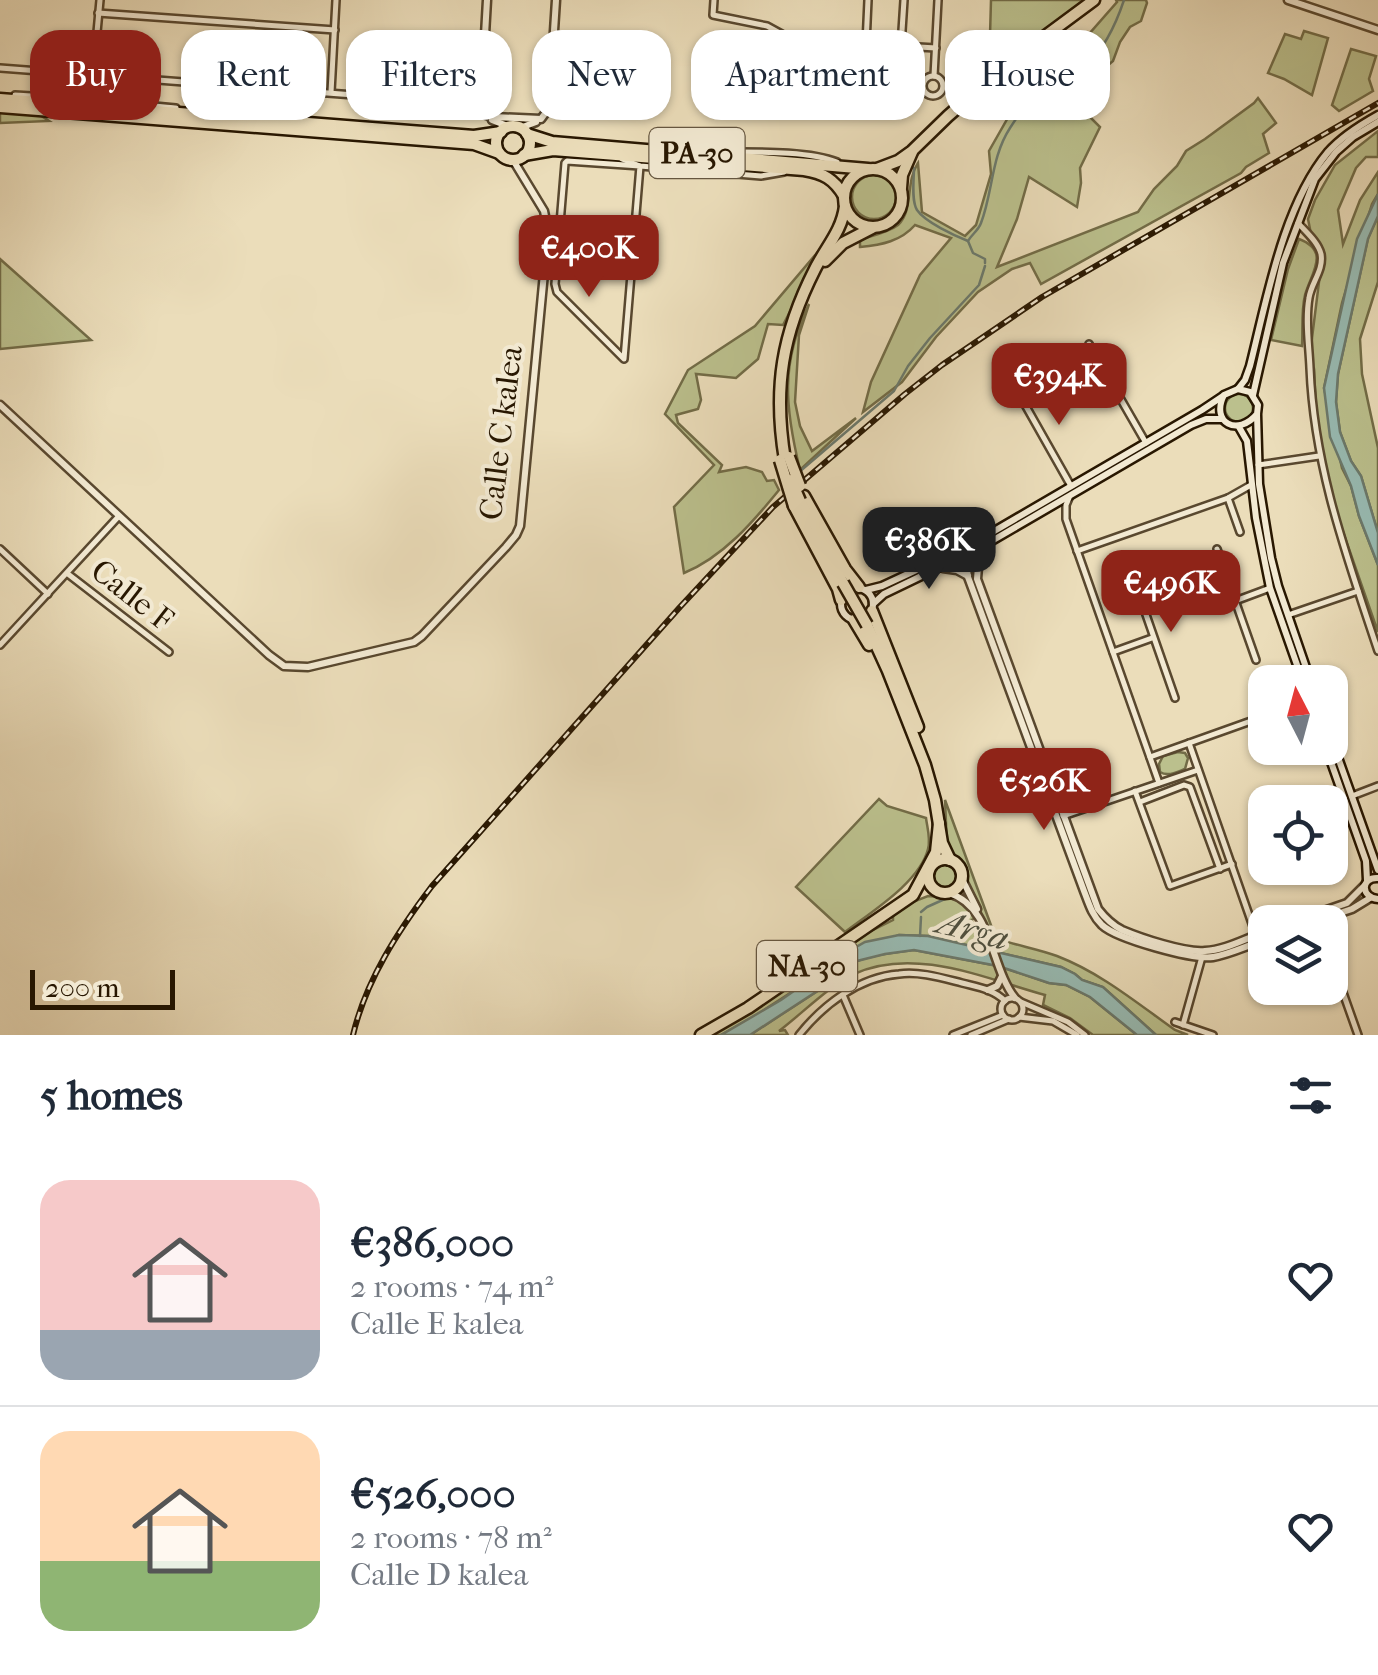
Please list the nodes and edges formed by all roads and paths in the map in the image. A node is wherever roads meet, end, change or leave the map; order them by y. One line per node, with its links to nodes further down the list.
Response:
1 (100, 0): 11 (street)
2 (336, 0): 13 (street)
3 (487, 0): 14 (street)
4 (556, 0): 15 (street)
5 (714, 0): 16 (street)
6 (868, 0): 17 (street)
7 (904, 0): 18 (street)
8 (938, 0): 21 (street)
9 (1094, 0): 37 (highway)
10 (1288, 0): 19 (street)
11 (98, 14): 12 (street); 13 (street)
12 (97, 30)
13 (335, 30): 26 (street)
14 (485, 30)
15 (554, 30)
16 (774, 30)
17 (867, 30)
18 (902, 30)
19 (1378, 30)
20 (925, 47): 21 (street)
21 (936, 48): 24 (street)
22 (0, 68): 23 (street)
23 (30, 70)
24 (934, 76): 24 (street)
25 (161, 79): 26 (street)
26 (330, 93): 27 (street)
27 (346, 94)
28 (0, 97): 29 (street); 31 (highway, PA-30)
29 (30, 98)
30 (0, 107): 39 (highway)
31 (181, 112)
32 (1378, 118): 46 (street); 51 (street)
33 (275, 120): 36 (highway, PA-30)
34 (492, 120): 36 (street)
35 (539, 120): 36 (street)
36 (514, 130): 39 (highway); 40 (highway); 42 (highway, PA-30)
37 (912, 151): 42 (highway); 44 (highway)
38 (585, 152): 40 (highway, PA-30); 41 (street); 43 (highway, PA-30)
39 (499, 153): 40 (highway)
40 (519, 157): 68 (street, Calle C kalea)
41 (640, 166): 41 (street); 43 (street)
42 (872, 169): 44 (highway); 45 (highway)
43 (804, 170): 45 (highway, PA-30)
44 (901, 188): 47 (highway)
45 (845, 201): 47 (highway, PA-30); 48 (highway, NA-30)
46 (1298, 223): 53 (street); 60 (street)
47 (876, 227): 48 (highway, NA-30)
48 (809, 281): 54 (highway, NA-30)
49 (1089, 344): 59 (street)
50 (1016, 386): 64 (street)
51 (1238, 389): 52 (street); 53 (street)
52 (1224, 395): 57 (street); 59 (street)
53 (1253, 395): 56 (street)
54 (778, 398): 61 (highway, NA-30); 61 (highway)
55 (0, 405): 68 (street, Calle C kalea)
56 (1257, 414): 58 (street); 62 (street)
57 (1222, 418): 58 (street); 64 (street)
58 (1240, 427): 63 (street)
59 (1146, 443): 64 (street)
60 (1320, 456): 62 (street); 82 (street)
61 (785, 459): 66 (highway, NA-30, bridge)
62 (1258, 465): 87 (street)
63 (1251, 485): 65 (street); 80 (street)
64 (1072, 489): 67 (street); 69 (street); 73 (street)
65 (1228, 498): 70 (street); 74 (street)
66 (800, 501): 81 (highway); 84 (highway); 111 (highway, NA-30, bridge)
67 (1044, 510): 69 (street); 75 (street)
68 (119, 516): 77 (street)
69 (1066, 520): 74 (street)
70 (1240, 532)
71 (0, 549): 83 (street)
72 (1216, 549): 85 (street)
73 (969, 550): 75 (street); 76 (street); 78 (street); 81 (street)
74 (1077, 551): 93 (street)
75 (979, 553): 110 (street)
76 (937, 568): 78 (street); 86 (street)
77 (68, 574): 83 (street); 92 (street, Calle F)
78 (968, 577): 107 (street)
79 (1135, 582): 89 (street)
80 (1270, 588): 85 (street); 95 (street)
81 (862, 589): 84 (street); 86 (street)
82 (1358, 592): 87 (street); 91 (street)
83 (48, 594): 90 (street)
84 (841, 600): 88 (street)
85 (1235, 601): 94 (street)
86 (872, 608): 88 (street); 111 (highway)
87 (1288, 615): 96 (street)
88 (854, 620): 111 (highway)
89 (1154, 638): 93 (street); 97 (street)
90 (0, 645)
91 (1378, 651)
92 (169, 652)
93 (1113, 652): 100 (street)
94 (1256, 660)
95 (1300, 665)
96 (1306, 665)
97 (1175, 698)
98 (1248, 722): 99 (street)
99 (1190, 743): 100 (street); 103 (street)
100 (1150, 757): 104 (street)
101 (1332, 765): 120 (street)
102 (1341, 765): 108 (street)
103 (1198, 770): 104 (street); 114 (street)
104 (1159, 783): 106 (street)
105 (1378, 786): 108 (street)
106 (1135, 791): 109 (street); 110 (street)
107 (1048, 792): 110 (street); 112 (street)
108 (1352, 796): 117 (street)
109 (1140, 802): 116 (street); 116 (street)
110 (1063, 816): 112 (street); 129 (street)
111 (939, 831): 113 (highway); 115 (highway, NA-30)
112 (1067, 844): 131 (street)
113 (950, 860): 115 (highway); 119 (highway)
114 (1232, 864): 116 (street); 125 (street)
115 (930, 868): 121 (highway); 123 (highway, NA-30)
116 (1220, 869)
117 (1378, 870)
118 (1378, 878): 120 (street)
119 (962, 880): 122 (highway); 128 (street)
120 (1366, 883): 124 (street); 126 (street)
121 (936, 892): 122 (highway); 123 (highway)
122 (949, 893): 128 (street)
123 (913, 895): 141 (highway, NA-30)
124 (1374, 899): 127 (street)
125 (1249, 905)
126 (1342, 905)
127 (1348, 910)
128 (979, 916): 132 (street)
129 (1248, 941)
130 (1248, 945): 131 (street)
131 (1202, 958): 140 (street)
132 (1002, 975): 133 (street); 135 (street)
133 (988, 990): 134 (street); 135 (street)
134 (844, 994): 142 (street); 143 (street)
135 (1012, 1000): 137 (street); 138 (street); 147 (street)
136 (1347, 1005): 149 (street)
137 (1006, 1017): 138 (street); 144 (street); 145 (street)
138 (1020, 1018): 146 (street)
139 (1175, 1022): 140 (street)
140 (1184, 1025): 148 (street)
141 (701, 1035)
142 (799, 1035)
143 (860, 1035)
144 (953, 1035)
145 (971, 1035)
146 (1077, 1035)
147 (1085, 1035)
148 (1213, 1035)
149 (1358, 1035)

